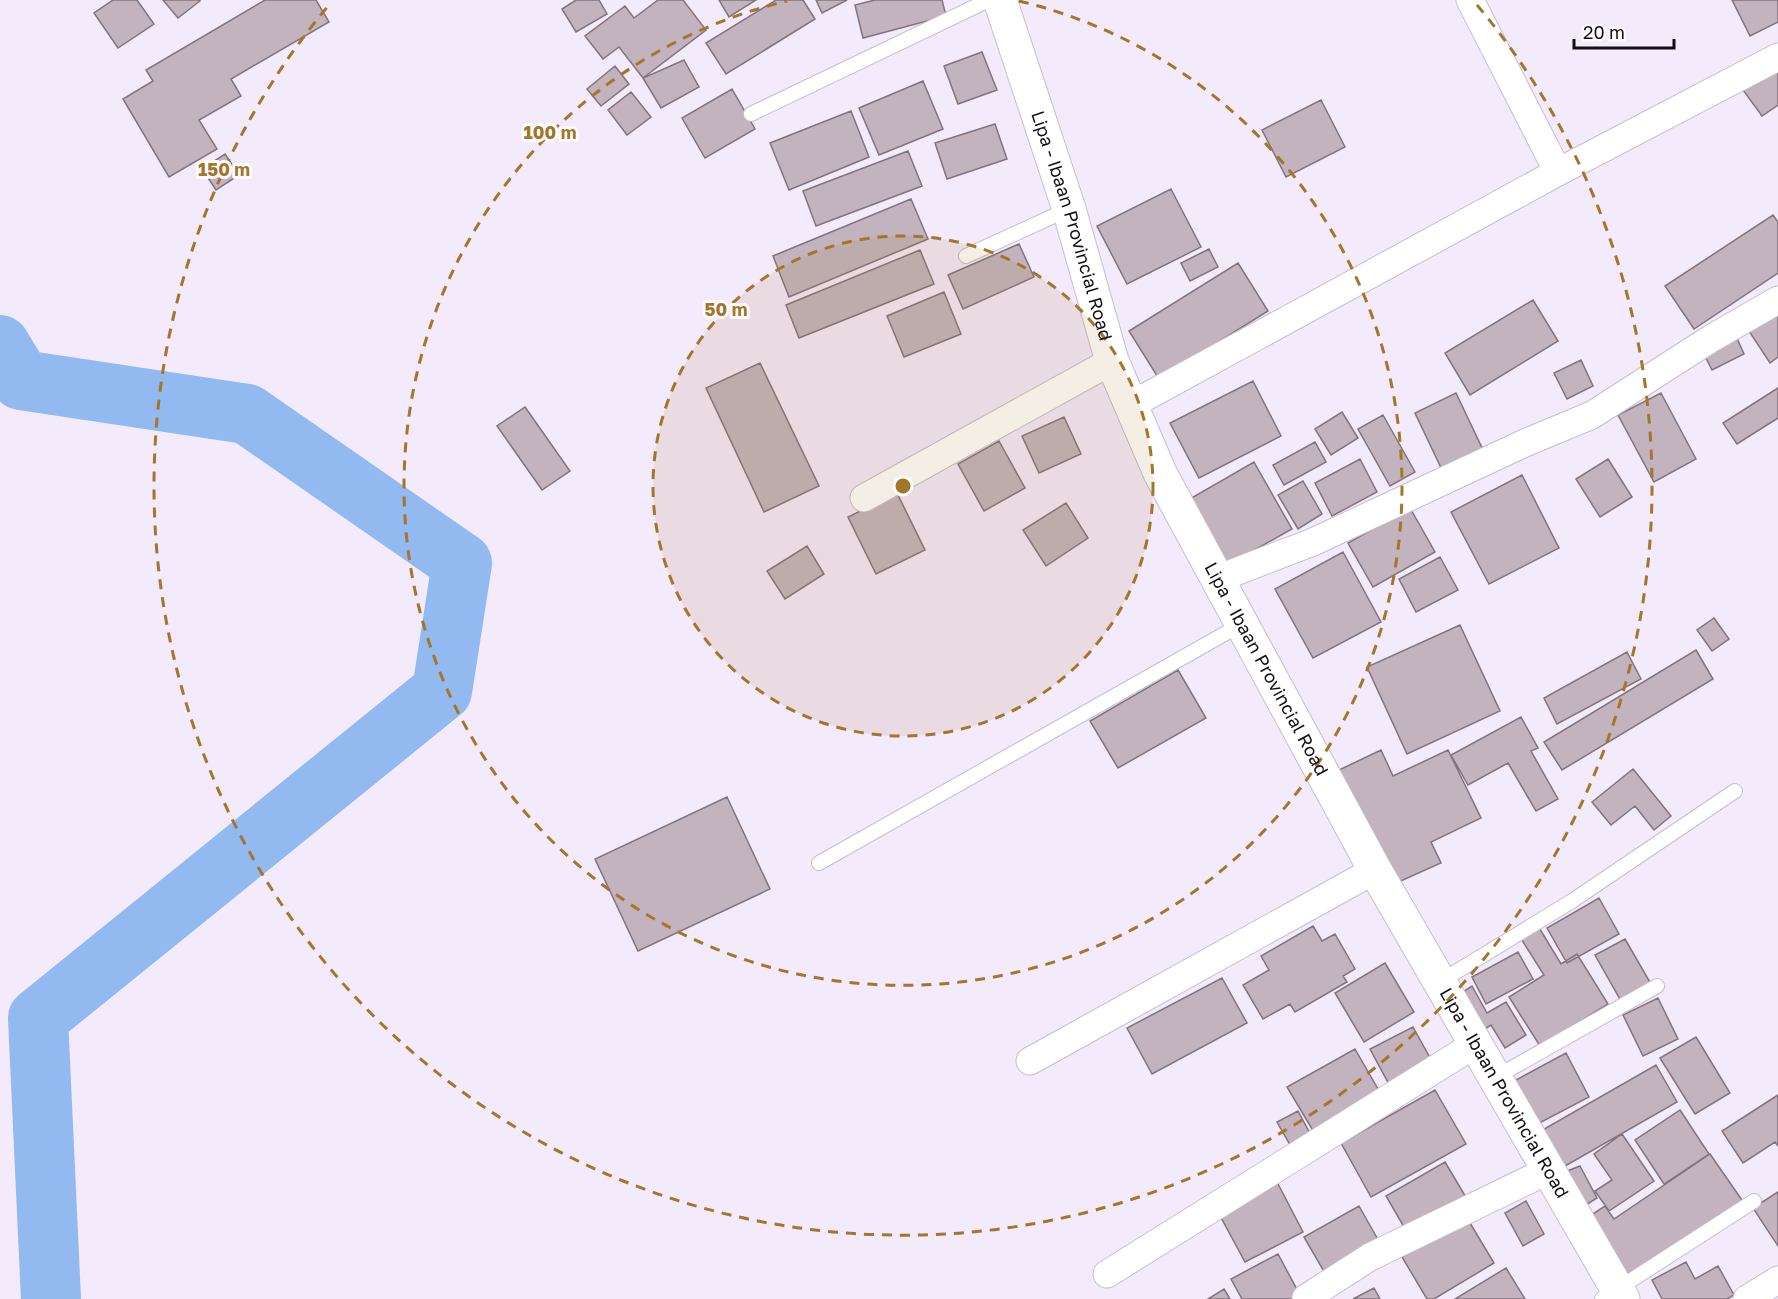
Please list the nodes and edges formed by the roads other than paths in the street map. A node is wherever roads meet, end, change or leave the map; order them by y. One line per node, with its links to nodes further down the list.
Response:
1 (989, 0): 5 (lane)
2 (1000, 0): 7 (main road, Lipa - Ibaan Provincial Road)
3 (1470, 0): 6 (street)
4 (1778, 57): 6 (street)
5 (751, 114)
6 (1558, 172): 11 (street)
7 (1069, 209): 8 (lane); 10 (main road, Lipa - Ibaan Provincial Road)
8 (966, 256)
9 (1778, 300): 13 (street)
10 (1112, 361): 11 (main road, Lipa - Ibaan Provincial Road); 12 (street)
11 (1131, 405): 13 (main road, Lipa - Ibaan Provincial Road)
12 (864, 498)
13 (1217, 579): 14 (main road, Lipa - Ibaan Provincial Road)
14 (1242, 624): 16 (lane); 17 (main road, Lipa - Ibaan Provincial Road)
15 (1735, 791): 18 (lane)
16 (819, 864)
17 (1375, 870): 18 (main road, Lipa - Ibaan Provincial Road); 21 (street)
18 (1441, 981): 20 (main road, Lipa - Ibaan Provincial Road)
19 (1657, 986): 22 (lane)
20 (1477, 1043): 22 (main road, Lipa - Ibaan Provincial Road); 25 (street)
21 (1030, 1061)
22 (1496, 1077): 23 (main road, Lipa - Ibaan Provincial Road)
23 (1549, 1170): 27 (main road, Lipa - Ibaan Provincial Road); 28 (street)
24 (1754, 1202): 27 (lane)
25 (1107, 1274)
26 (1778, 1280): 29 (street)
27 (1614, 1295)
28 (1306, 1298)
29 (1748, 1299)

